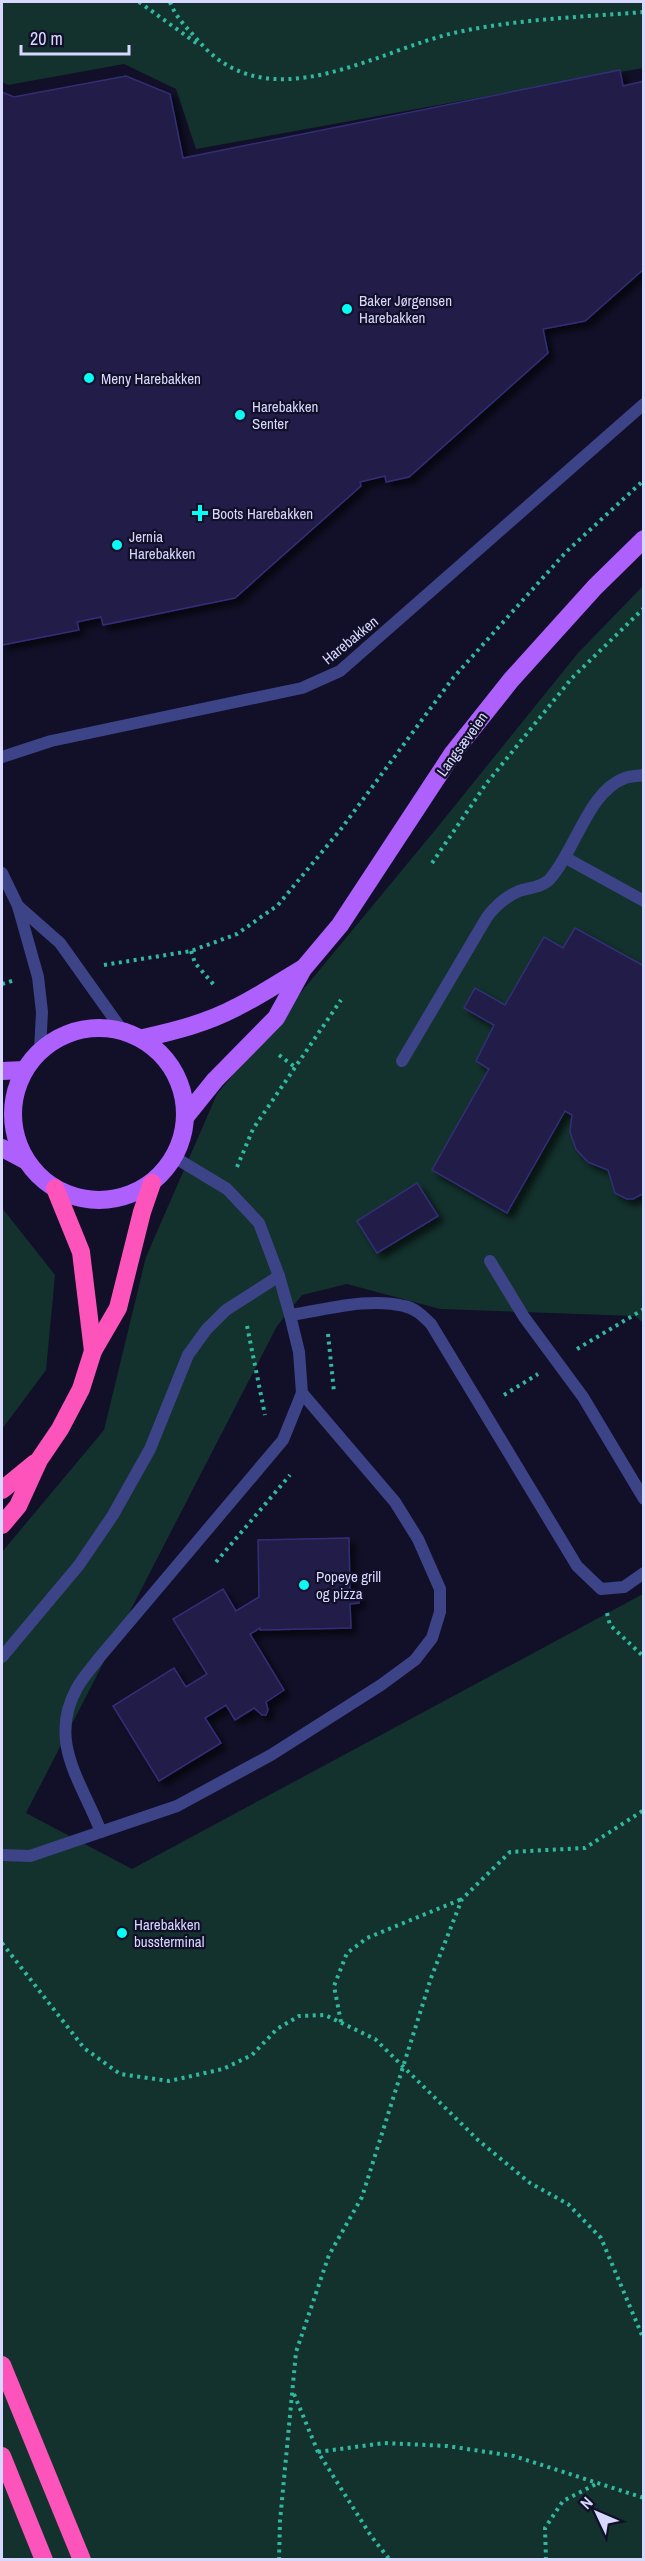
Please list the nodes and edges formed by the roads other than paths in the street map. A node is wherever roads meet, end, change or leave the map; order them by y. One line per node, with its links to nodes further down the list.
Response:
1 (644, 404): 3 (lane, Harebakken)
2 (644, 539): 9 (main road, Langsæveien)
3 (2, 757)
4 (644, 775): 5 (lane)
5 (566, 858): 7 (lane); 13 (lane)
6 (2, 873): 8 (lane)
7 (644, 901)
8 (18, 906): 10 (lane); 12 (lane)
9 (303, 969): 11 (main road, Langsæveien); 16 (main road, Langsæveien)
10 (122, 1030): 11 (main road); 12 (main road)
11 (142, 1038): 16 (main road)
12 (40, 1050): 14 (main road)
13 (402, 1061)
14 (25, 1070): 15 (main road); 19 (main road)
15 (2, 1071)
16 (186, 1116): 18 (main road)
17 (2, 1148): 19 (main road)
18 (174, 1157): 20 (main road); 23 (lane)
19 (26, 1160): 21 (main road)
20 (152, 1183): 21 (main road); 25 (highway)
21 (55, 1188): 25 (highway)
22 (490, 1261): 29 (lane)
23 (279, 1276): 24 (lane); 32 (lane)
24 (290, 1315): 26 (lane); 31 (lane)
25 (93, 1351): 27 (highway)
26 (302, 1393): 33 (lane); 33 (lane)
27 (39, 1460): 28 (highway); 30 (highway)
28 (2, 1490)
29 (644, 1499)
30 (2, 1525)
31 (644, 1573)
32 (2, 1657)
33 (101, 1832): 34 (lane)
34 (2, 1855)
35 (2, 2365): 38 (highway)
36 (2, 2456): 37 (highway)
37 (44, 2559)
38 (82, 2559)

